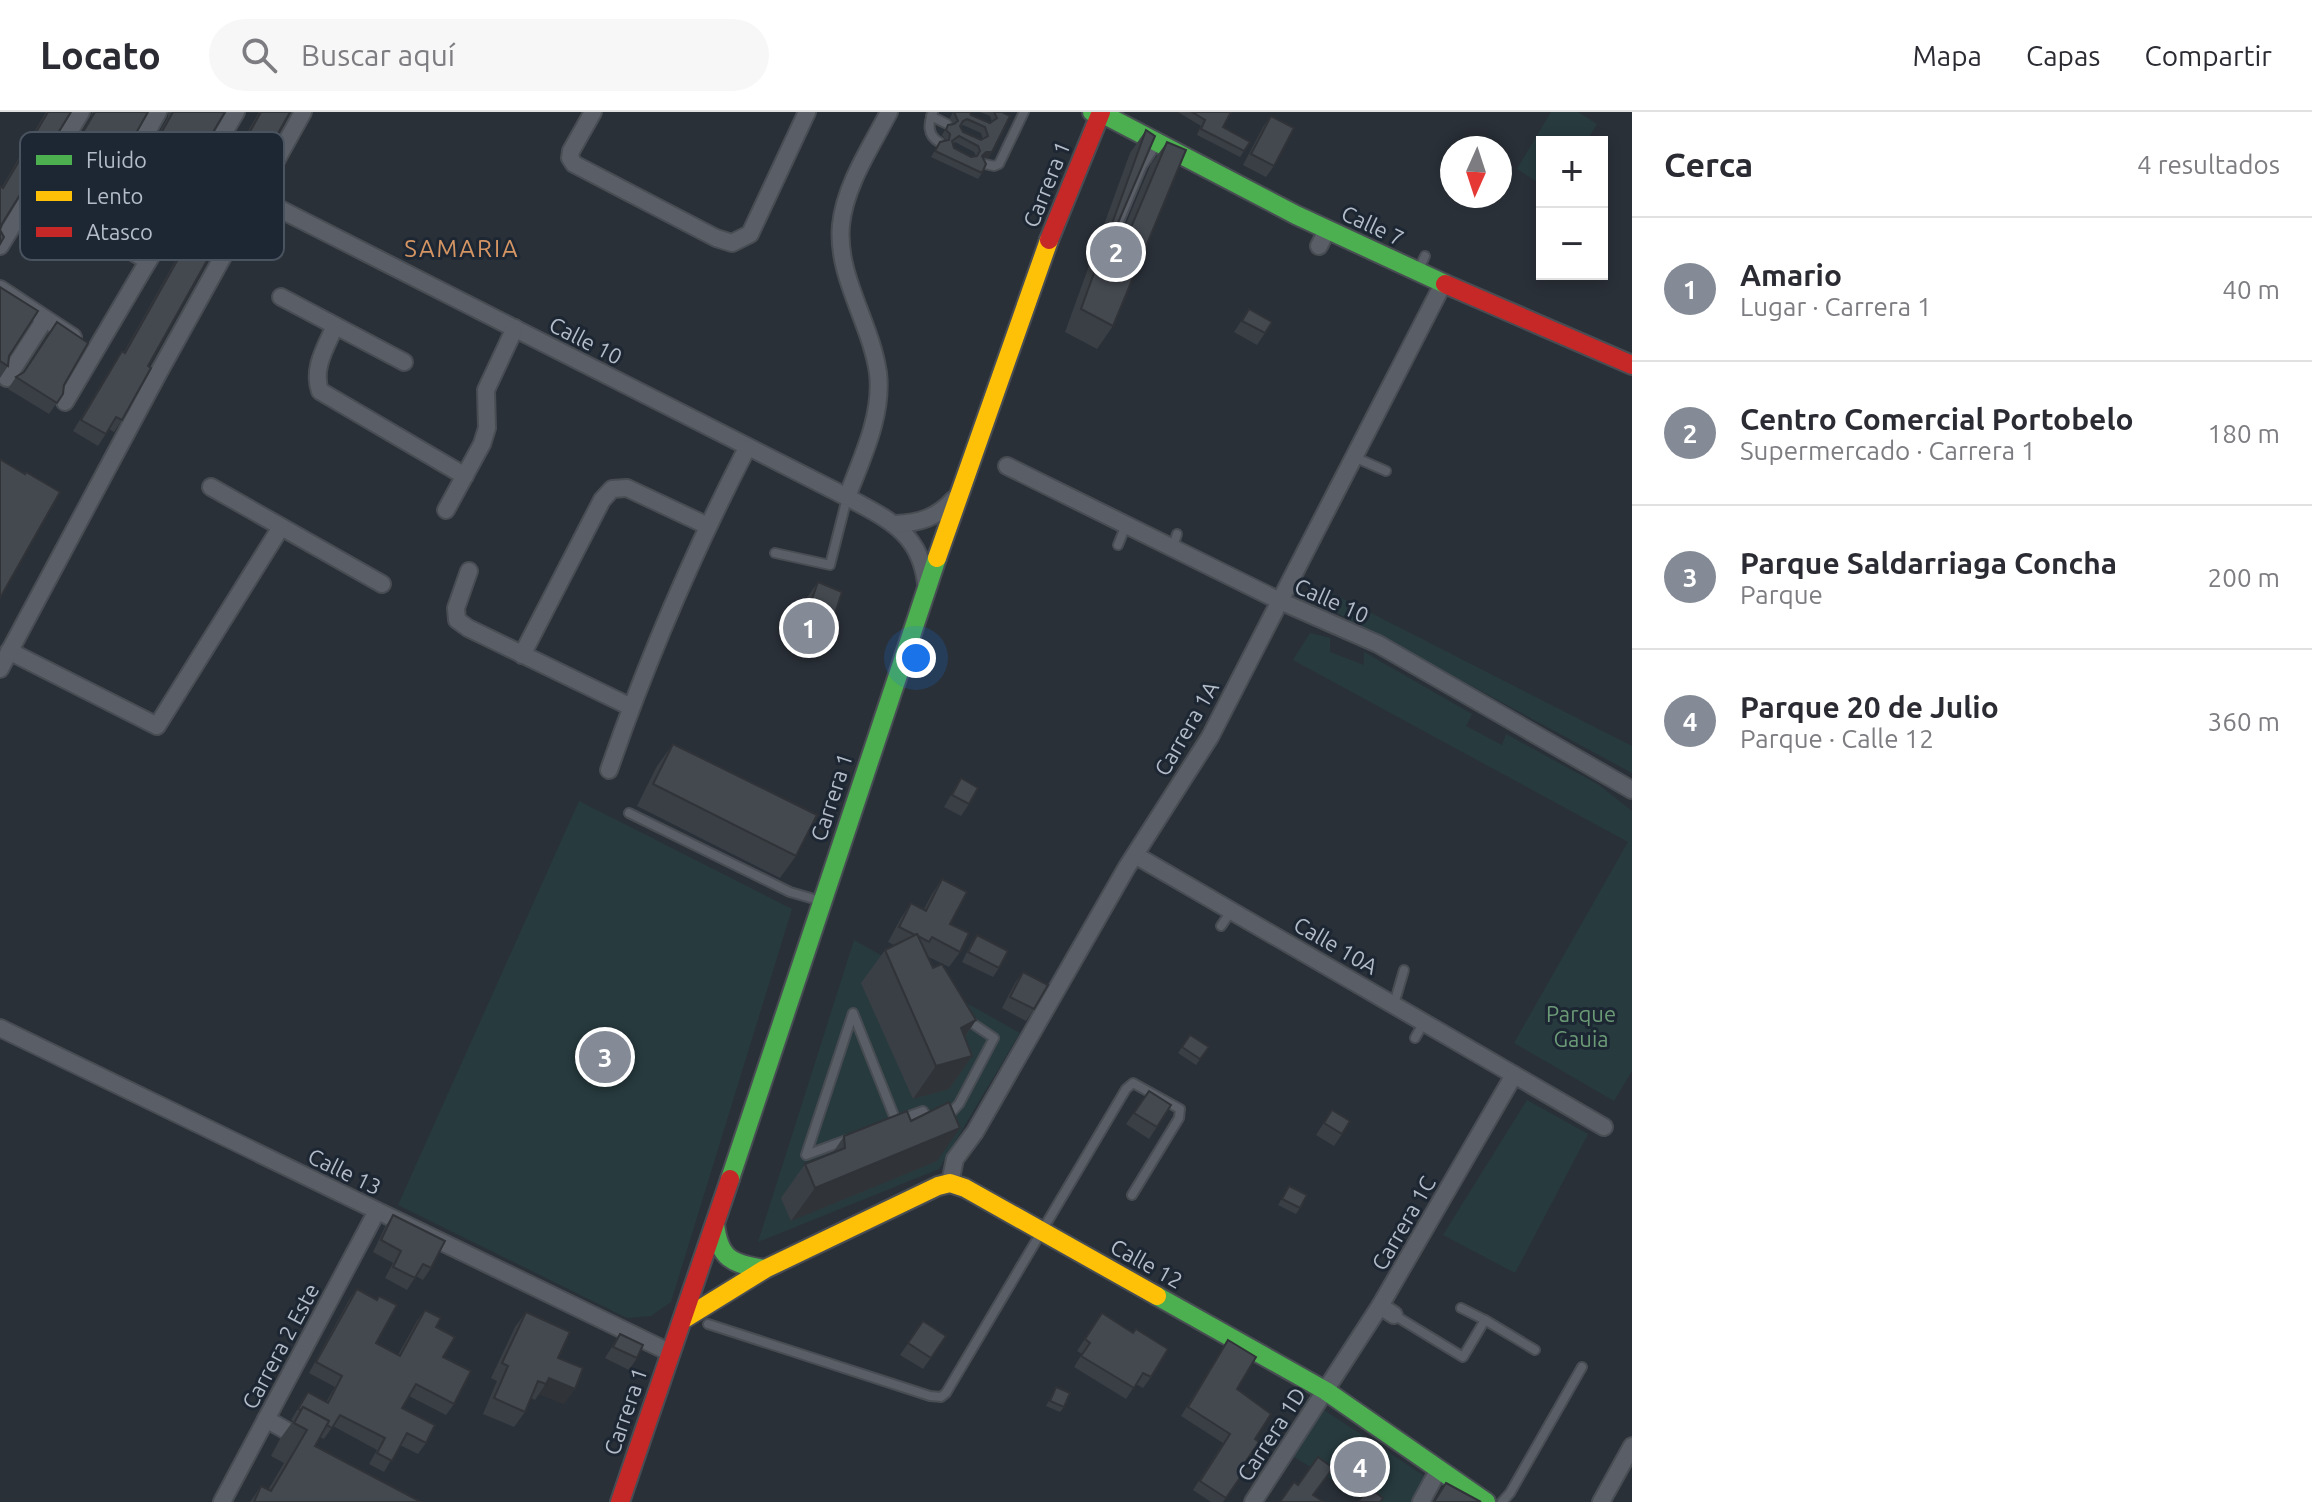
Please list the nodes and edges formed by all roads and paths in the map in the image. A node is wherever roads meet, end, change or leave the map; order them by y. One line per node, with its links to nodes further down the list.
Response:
1 (81, 112): 14 (street)
2 (158, 112): 15 (street)
3 (236, 112): 16 (street)
4 (303, 112): 20 (street)
5 (593, 112): 6 (street)
6 (807, 112)
7 (889, 112): 48 (street)
8 (1024, 112): 17 (lane)
9 (1098, 112): 11 (street, Calle 7); 47 (street, Carrera 1)
10 (932, 114): 12 (lane); 18 (lane)
11 (1133, 120): 19 (street, Calle 7)
12 (947, 124)
13 (1002, 130): 17 (lane)
14 (69, 132)
15 (147, 132)
16 (224, 132)
17 (1012, 135): 22 (lane)
18 (939, 142)
19 (1157, 144): 29 (lane); 30 (street, Calle 7)
20 (284, 146)
21 (993, 147): 22 (lane)
22 (1004, 152): 23 (lane)
23 (985, 164)
24 (284, 211): 35 (street, Calle 10)
25 (20, 213): 26 (street)
26 (0, 246)
27 (222, 260): 60 (street)
28 (148, 261): 36 (street)
29 (1094, 283)
30 (1443, 284): 38 (street, Calle 7); 42 (street, Carrera 1A)
31 (0, 289): 33 (street)
32 (281, 297): 34 (street)
33 (45, 319): 36 (street); 39 (street)
34 (335, 326): 37 (street); 45 (street)
35 (515, 328): 41 (street, Calle 10); 45 (street)
36 (95, 351): 40 (street)
37 (404, 362)
38 (1632, 365)
39 (7, 378)
40 (65, 402)
41 (747, 448): 48 (street, Calle 10); 52 (street)
42 (1354, 457): 44 (lane); 59 (street, Carrera 1A)
43 (1007, 466): 51 (street, Calle 10)
44 (1386, 471)
45 (465, 476): 49 (street)
46 (211, 487): 53 (street)
47 (958, 494): 50 (street); 58 (street, Carrera 1)
48 (847, 497): 50 (street, Calle 10); 55 (lane)
49 (446, 510)
50 (895, 524): 58 (street)
51 (1126, 525): 54 (lane); 59 (street, Calle 10)
52 (708, 526): 61 (street); 63 (street)
53 (281, 527): 57 (street); 60 (street)
54 (1118, 545)
55 (775, 553)
56 (469, 571): 61 (street)
57 (382, 584)
58 (926, 587): 68 (street, Carrera 1)
59 (1280, 601): 65 (street, Calle 10); 67 (street, Carrera 1A)
60 (9, 651): 62 (street)
61 (522, 655): 63 (street)
62 (0, 669)
63 (631, 707): 64 (street)
64 (609, 770)
65 (1632, 790)
66 (629, 813): 68 (lane)
67 (1127, 861): 69 (street, Calle 10A); 83 (street, Carrera 1A)
68 (821, 901): 87 (street, Carrera 1)
69 (1232, 909): 70 (lane); 72 (street, Calle 10A)
70 (1221, 926)
71 (1404, 970): 72 (lane)
72 (1394, 1004): 74 (street, Calle 10A)
73 (959, 1014): 81 (lane)
74 (1424, 1022): 76 (lane); 77 (street, Calle 10A)
75 (0, 1028): 86 (street, Calle 13)
76 (1415, 1038)
77 (1514, 1075): 80 (street, Calle 10A); 91 (street, Carrera 1C)
78 (896, 1121): 79 (lane); 81 (lane); 82 (lane)
79 (883, 1126)
80 (1604, 1127)
81 (938, 1135): 83 (street)
82 (858, 1136)
83 (955, 1159): 84 (street, Carrera 1A)
84 (950, 1183): 88 (street, Calle 12); 89 (street)
85 (1132, 1195): 88 (lane)
86 (377, 1211): 96 (street, Calle 13); 99 (street, Carrera 2 Este)
87 (715, 1224): 89 (street); 92 (street, Carrera 1)
88 (1043, 1233): 94 (lane); 98 (street, Calle 12)
89 (765, 1269): 92 (street)
90 (1461, 1308): 93 (lane)
91 (1387, 1310): 93 (lane); 98 (street, Carrera 1C)
92 (684, 1319): 96 (street, Carrera 1)
93 (1485, 1320): 95 (lane)
94 (708, 1324)
95 (1535, 1350)
96 (671, 1353): 104 (street, Carrera 1)
97 (1582, 1367): 108 (lane)
98 (1326, 1391): 102 (street, Calle 12); 105 (street, Carrera 1D)
99 (266, 1419): 101 (street); 103 (street, Carrera 2 Este)
100 (1632, 1446): 109 (street)
101 (320, 1449)
102 (1439, 1469): 106 (street); 107 (street, Calle 12)
103 (222, 1502)
104 (620, 1502)
105 (1253, 1502)
106 (1421, 1502)
107 (1486, 1502)
108 (1502, 1502)
109 (1601, 1502)

